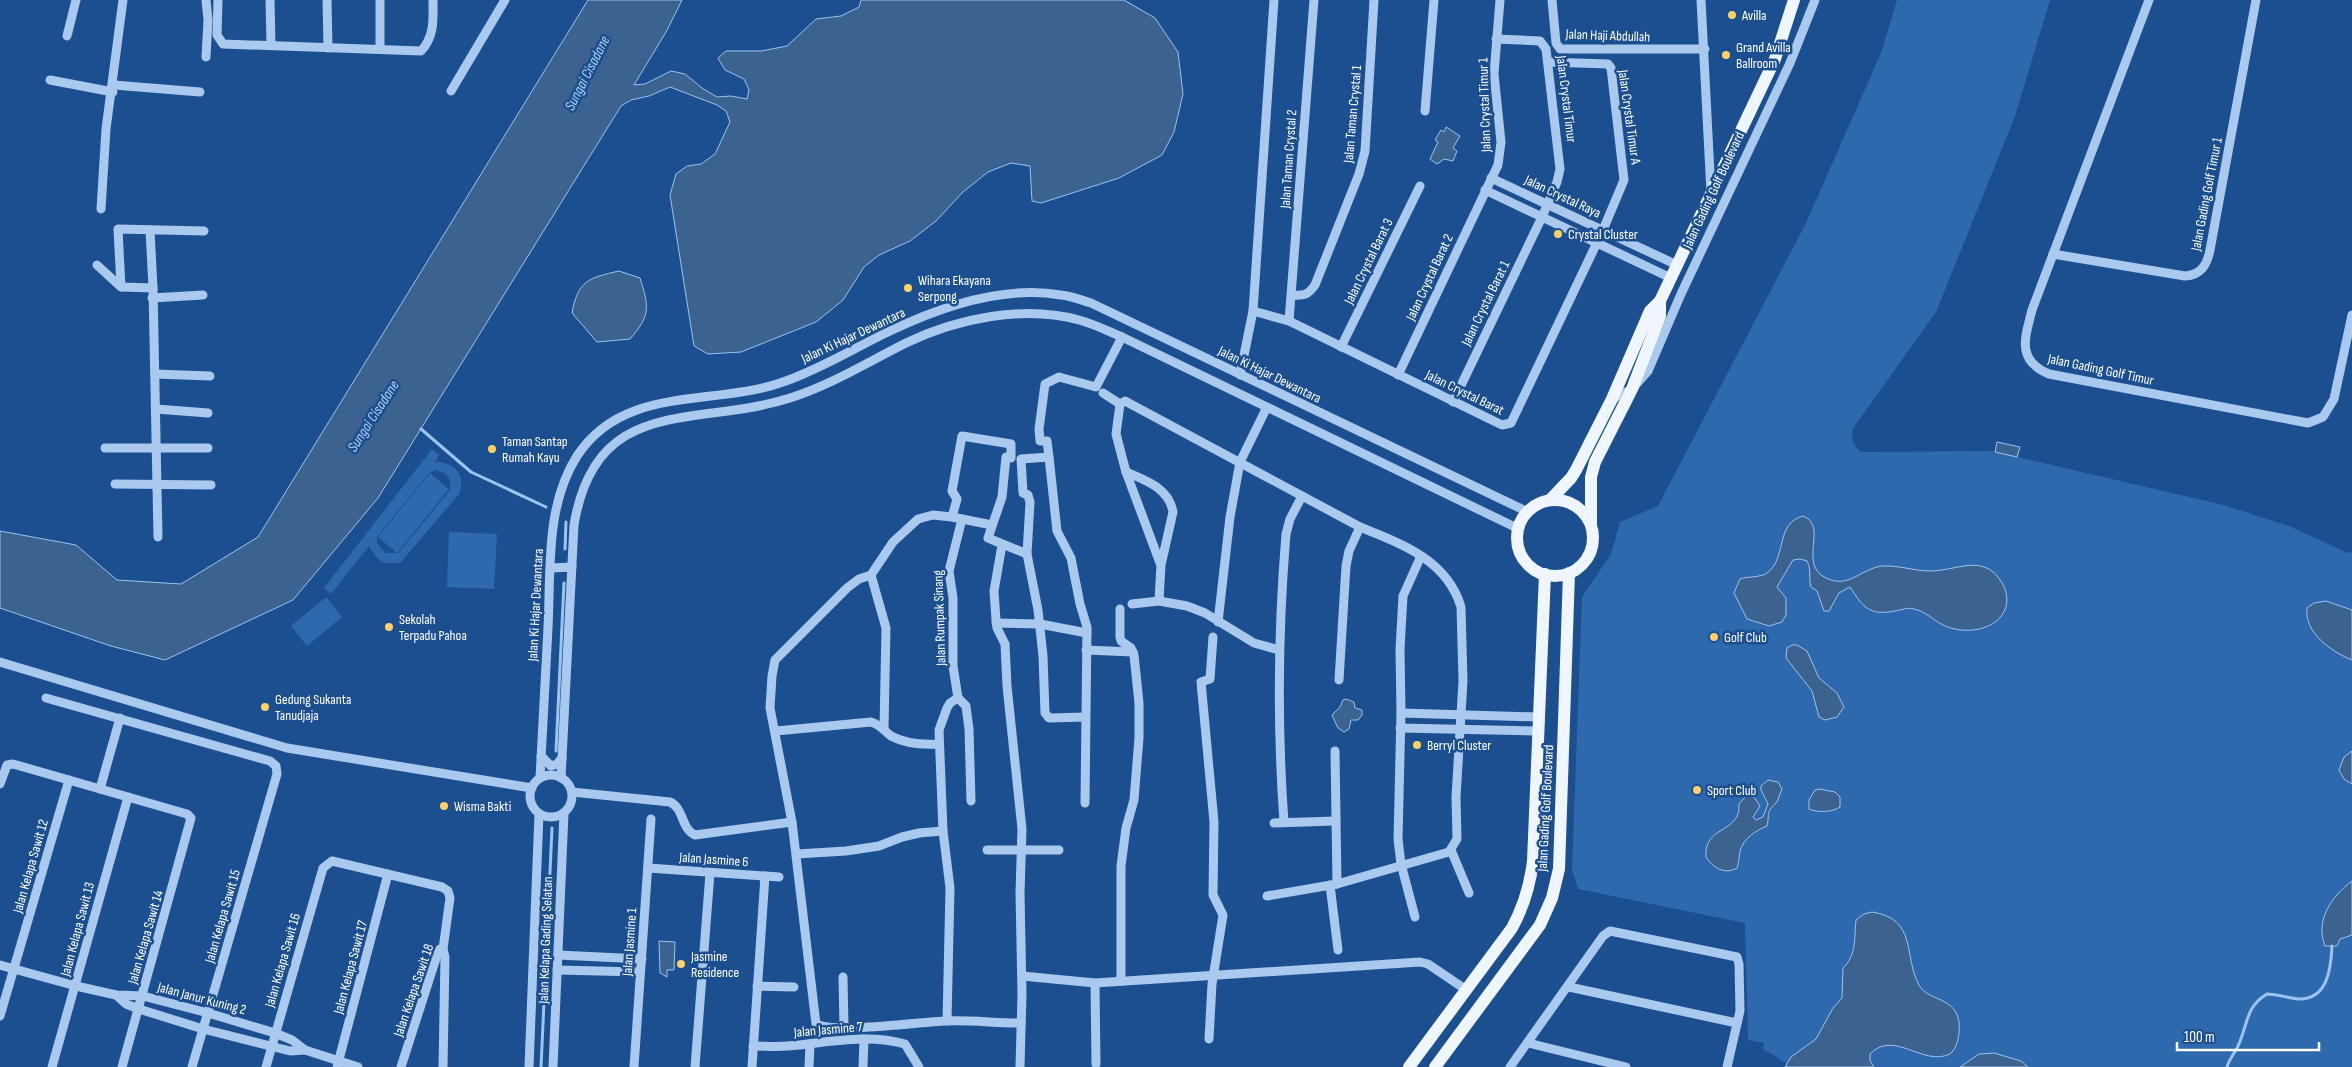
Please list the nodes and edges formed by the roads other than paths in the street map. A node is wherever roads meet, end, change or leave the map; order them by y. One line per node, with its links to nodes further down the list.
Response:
1 (76, 0): 21 (street)
2 (123, 0): 30 (street)
3 (206, 0): 27 (street)
4 (218, 0): 23 (street)
5 (270, 0): 23 (street)
6 (327, 0): 24 (street)
7 (380, 0): 26 (street)
8 (434, 0): 26 (street)
9 (505, 0): 31 (street)
10 (1274, 0): 55 (street)
11 (1314, 0): 52 (street, Jalan Taman Crystal 2)
12 (1374, 0): 52 (street, Jalan Taman Crystal 1)
13 (1434, 0): 33 (street)
14 (1500, 0): 22 (street, Jalan Crystal Timur 1)
15 (1552, 0): 25 (street, Jalan Haji Abdullah)
16 (1701, 0): 25 (street)
17 (1794, 0): 37 (main road, Jalan Gading Golf Boulevard)
18 (1815, 0): 64 (street, Jalan Gading Golf Boulevard)
19 (2149, 0): 45 (street, Jalan Gading Golf Timur)
20 (2256, 0): 45 (street, Jalan Gading Golf Timur 1)
21 (67, 36)
22 (1496, 39): 28 (street, Jalan Crystal Timur); 34 (street, Jalan Crystal Timur 1)
23 (271, 45): 24 (street)
24 (328, 48): 26 (street)
25 (1704, 49): 37 (street)
26 (380, 50)
27 (206, 57)
28 (1548, 62): 38 (street, Jalan Crystal Timur); 42 (street, Jalan Crystal Timur A)
29 (50, 80): 30 (street)
30 (113, 88): 32 (street); 39 (street)
31 (451, 91)
32 (200, 92)
33 (1425, 110)
34 (1491, 178): 36 (street, Jalan Crystal Timur 1); 38 (street, Jalan Crystal Raya)
35 (1420, 186): 59 (street, Jalan Crystal Barat 3)
36 (1485, 190): 40 (street, Jalan Crystal Raya); 62 (street, Jalan Crystal Barat 2)
37 (1711, 194): 47 (main road, Jalan Gading Golf Boulevard)
38 (1547, 204): 40 (street, Jalan Crystal Timur); 42 (street, Jalan Crystal Raya)
39 (101, 210)
40 (1542, 217): 44 (street, Jalan Crystal Raya); 67 (street, Jalan Crystal Barat 1)
41 (150, 230): 43 (street); 49 (street); 50 (street)
42 (1603, 230): 44 (street); 47 (street, Jalan Crystal Raya)
43 (204, 231)
44 (1597, 243): 48 (street, Jalan Crystal Raya); 67 (street, Jalan Crystal Barat)
45 (2052, 254): 56 (street, Jalan Gading Golf Timur)
46 (97, 265): 49 (street)
47 (1677, 265): 48 (main road, Jalan Gading Golf Boulevard)
48 (1671, 278): 54 (main road, Jalan Gading Golf Boulevard)
49 (121, 287): 50 (street)
50 (153, 288): 53 (street)
51 (203, 295): 53 (street)
52 (1292, 295): 57 (street, Jalan Taman Crystal 2)
53 (152, 298): 60 (street)
54 (1660, 301): 64 (main road, Jalan Gading Golf Boulevard); 66 (main road, Jalan Gading Golf Boulevard)
55 (1253, 311): 57 (street, Jalan Crystal Barat); 61 (street)
56 (2352, 315)
57 (1289, 321): 59 (street, Jalan Crystal Barat)
58 (1122, 337): 69 (street); 75 (street); 95 (street)
59 (1341, 347): 62 (street, Jalan Crystal Barat)
60 (155, 374): 63 (street); 70 (street)
61 (1240, 375): 84 (street, Jalan Ki Hajar Dewantara); 96 (street, Jalan Ki Hajar Dewantara)
62 (1398, 375): 67 (street, Jalan Crystal Barat)
63 (210, 376)
64 (1632, 389): 66 (street); 86 (main road, Jalan Gading Golf Boulevard)
65 (1102, 393): 68 (street)
66 (1612, 399): 83 (main road, Jalan Gading Golf Boulevard)
67 (1453, 402)
68 (1120, 404): 77 (street); 78 (street)
69 (1268, 407): 77 (street); 89 (street)
70 (156, 409): 71 (street); 74 (street)
71 (208, 413)
72 (105, 448): 74 (street)
73 (208, 448): 74 (street)
74 (157, 449): 80 (street)
75 (1048, 457): 76 (street); 106 (street)
76 (1016, 459): 85 (street, Jalan Rumpak Sinang); 87 (street); 92 (street)
77 (1240, 462): 82 (street); 103 (street)
78 (1126, 472): 94 (street); 94 (street)
79 (115, 484): 80 (street)
80 (158, 485): 81 (street); 90 (street)
81 (211, 485)
82 (1302, 496): 88 (street); 109 (street)
83 (1550, 500): 84 (main road); 86 (main road)
84 (1528, 512): 89 (main road)
85 (957, 518): 87 (street); 99 (street); 114 (street, Jalan Rumpak Sinang)
86 (1591, 524): 97 (main road)
87 (992, 525): 91 (street)
88 (1360, 526): 93 (street); 112 (street)
89 (1518, 529): 98 (main road)
90 (158, 537)
91 (1002, 545): 92 (street); 104 (street)
92 (1027, 554): 105 (street)
93 (1421, 556): 115 (street); 116 (street)
94 (1161, 565): 100 (street)
95 (572, 567): 96 (street); 128 (street)
96 (551, 568): 127 (street, Jalan Ki Hajar Dewantara)
97 (1569, 573): 98 (main road); 218 (main road, Jalan Gading Golf Boulevard)
98 (1545, 574): 118 (main road, Jalan Gading Golf Boulevard)
99 (871, 575): 121 (street); 123 (street)
100 (1159, 601): 101 (street); 103 (street)
101 (1132, 604)
102 (1120, 610): 110 (street)
103 (1218, 622): 109 (street)
104 (996, 623): 105 (street); 148 (street)
105 (1040, 624): 106 (street); 117 (street)
106 (1087, 633): 108 (street)
107 (1213, 637): 171 (street)
108 (1086, 650): 110 (street); 117 (street)
109 (1279, 650): 144 (street)
110 (1133, 652): 173 (street)
111 (0, 662): 133 (street)
112 (1339, 680)
113 (46, 698): 119 (street)
114 (958, 698): 125 (street); 137 (street, Jalan Rumpak Sinang)
115 (1401, 713): 116 (street); 120 (street)
116 (1461, 715): 118 (street); 122 (street)
117 (1085, 717): 138 (street)
118 (1538, 717): 124 (main road, Jalan Gading Golf Boulevard)
119 (120, 718): 134 (street); 183 (street, Jalan Kelapa Sawit 15)
120 (1400, 728): 122 (street); 152 (street)
121 (884, 729): 123 (street); 125 (street)
122 (1460, 729): 124 (street); 150 (street)
123 (776, 731): 143 (street)
124 (1538, 731): 179 (main road, Jalan Gading Golf Boulevard)
125 (940, 744): 146 (street)
126 (1335, 751): 142 (street)
127 (541, 756): 128 (street); 129 (street, Jalan Ki Hajar Dewantara)
128 (562, 758): 130 (street)
129 (540, 778): 130 (street); 133 (street)
130 (561, 778): 135 (street)
131 (69, 780): 132 (street); 134 (street); 167 (street, Jalan Kelapa Sawit 12)
132 (0, 784)
133 (532, 788): 140 (street)
134 (100, 789): 136 (street)
135 (572, 792): 139 (street); 143 (street)
136 (128, 797): 175 (street, Jalan Kelapa Sawit 13); 181 (street, Jalan Kelapa Sawit 14)
137 (971, 801)
138 (1085, 803)
139 (564, 813): 140 (street); 164 (street, Jalan Kelapa Gading Selatan)
140 (539, 814): 208 (street, Jalan Kelapa Gading Selatan)
141 (652, 819): 153 (street, Jalan Jasmine 1)
142 (1335, 821): 144 (street); 158 (street)
143 (792, 822): 151 (street)
144 (1284, 822): 145 (street)
145 (1274, 823)
146 (943, 831): 151 (street); 185 (street)
147 (987, 850): 148 (street)
148 (1022, 850): 149 (street); 170 (street)
149 (1059, 850)
150 (1451, 850): 152 (street); 159 (street)
151 (797, 854): 189 (street)
152 (1401, 864): 158 (street); 161 (street)
153 (648, 868): 154 (street, Jalan Jasmine 6); 165 (street, Jalan Jasmine 1)
154 (710, 873): 156 (street, Jalan Jasmine 6); 211 (street)
155 (388, 874): 162 (street, Jalan Kelapa Sawit 18); 190 (street, Jalan Kelapa Sawit 16); 199 (street, Jalan Kelapa Sawit 17)
156 (765, 876): 157 (street, Jalan Jasmine 6); 176 (street)
157 (779, 877)
158 (1333, 885): 160 (street); 163 (street)
159 (1469, 893)
160 (1267, 896)
161 (1415, 917)
162 (443, 949): 206 (street, Jalan Kelapa Sawit 18); 207 (street)
163 (1338, 950)
164 (558, 955): 165 (street); 168 (street, Jalan Kelapa Gading Selatan)
165 (642, 958): 169 (street, Jalan Jasmine 1)
166 (0, 965): 167 (street, Jalan Janur Kuning 2)
167 (14, 970): 175 (street, Jalan Janur Kuning 2); 184 (street, Jalan Kelapa Sawit 12)
168 (557, 970): 169 (street); 209 (street, Jalan Kelapa Gading Selatan)
169 (640, 972): 210 (street, Jalan Jasmine 1)
170 (1022, 976): 174 (street); 187 (street)
171 (1214, 976): 173 (street); 179 (street); 192 (street)
172 (843, 977): 189 (street)
173 (1121, 981): 174 (street)
174 (1095, 983): 200 (street)
175 (76, 986): 180 (street, Jalan Janur Kuning 2); 201 (street, Jalan Kelapa Sawit 13)
176 (757, 986): 177 (street); 195 (street)
177 (794, 987)
178 (1569, 987): 186 (street); 186 (street); 193 (street)
179 (1465, 989): 217 (main road, Jalan Gading Golf Boulevard)
180 (116, 995): 181 (street, Jalan Janur Kuning 2); 182 (street, Jalan Janur Kuning 2)
181 (143, 996): 182 (street, Jalan Kelapa Sawit 14); 183 (street, Jalan Janur Kuning 2)
182 (139, 1009): 188 (street, Jalan Janur Kuning 2); 202 (street, Jalan Kelapa Sawit 14)
183 (208, 1013): 188 (street, Jalan Kelapa Sawit 15); 190 (street, Jalan Janur Kuning 2)
184 (0, 1016)
185 (946, 1021): 187 (street); 189 (street)
186 (1737, 1023): 221 (street)
187 (1021, 1024): 216 (street)
188 (203, 1028): 196 (street, Jalan Janur Kuning 2); 203 (street, Jalan Kelapa Sawit 15)
189 (844, 1028)
190 (275, 1033): 196 (street, Jalan Kelapa Sawit 16); 197 (street, Jalan Janur Kuning 2)
191 (864, 1039): 194 (street, Jalan Jasmine 7); 214 (street); 215 (street, Jalan Jasmine 7)
192 (1209, 1039)
193 (1528, 1043): 198 (street); 219 (street)
194 (810, 1044): 195 (street, Jalan Jasmine 7); 213 (street)
195 (753, 1046): 212 (street)
196 (272, 1047): 197 (street, Jalan Janur Kuning 2); 204 (street, Jalan Kelapa Sawit 16)
197 (305, 1050): 199 (street, Jalan Janur Kuning 2)
198 (1585, 1063): 220 (street)
199 (338, 1064): 205 (street, Jalan Janur Kuning 2)
200 (1096, 1064)
201 (52, 1067)
202 (122, 1067)
203 (192, 1067)
204 (266, 1067)
205 (358, 1067)
206 (401, 1067)
207 (443, 1067)
208 (529, 1067)
209 (554, 1067)
210 (634, 1067)
211 (695, 1067)
212 (752, 1067)
213 (808, 1067)
214 (863, 1067)
215 (918, 1067)
216 (1020, 1067)
217 (1409, 1067)
218 (1435, 1067)
219 (1510, 1067)
220 (1626, 1067)
221 (1727, 1067)

